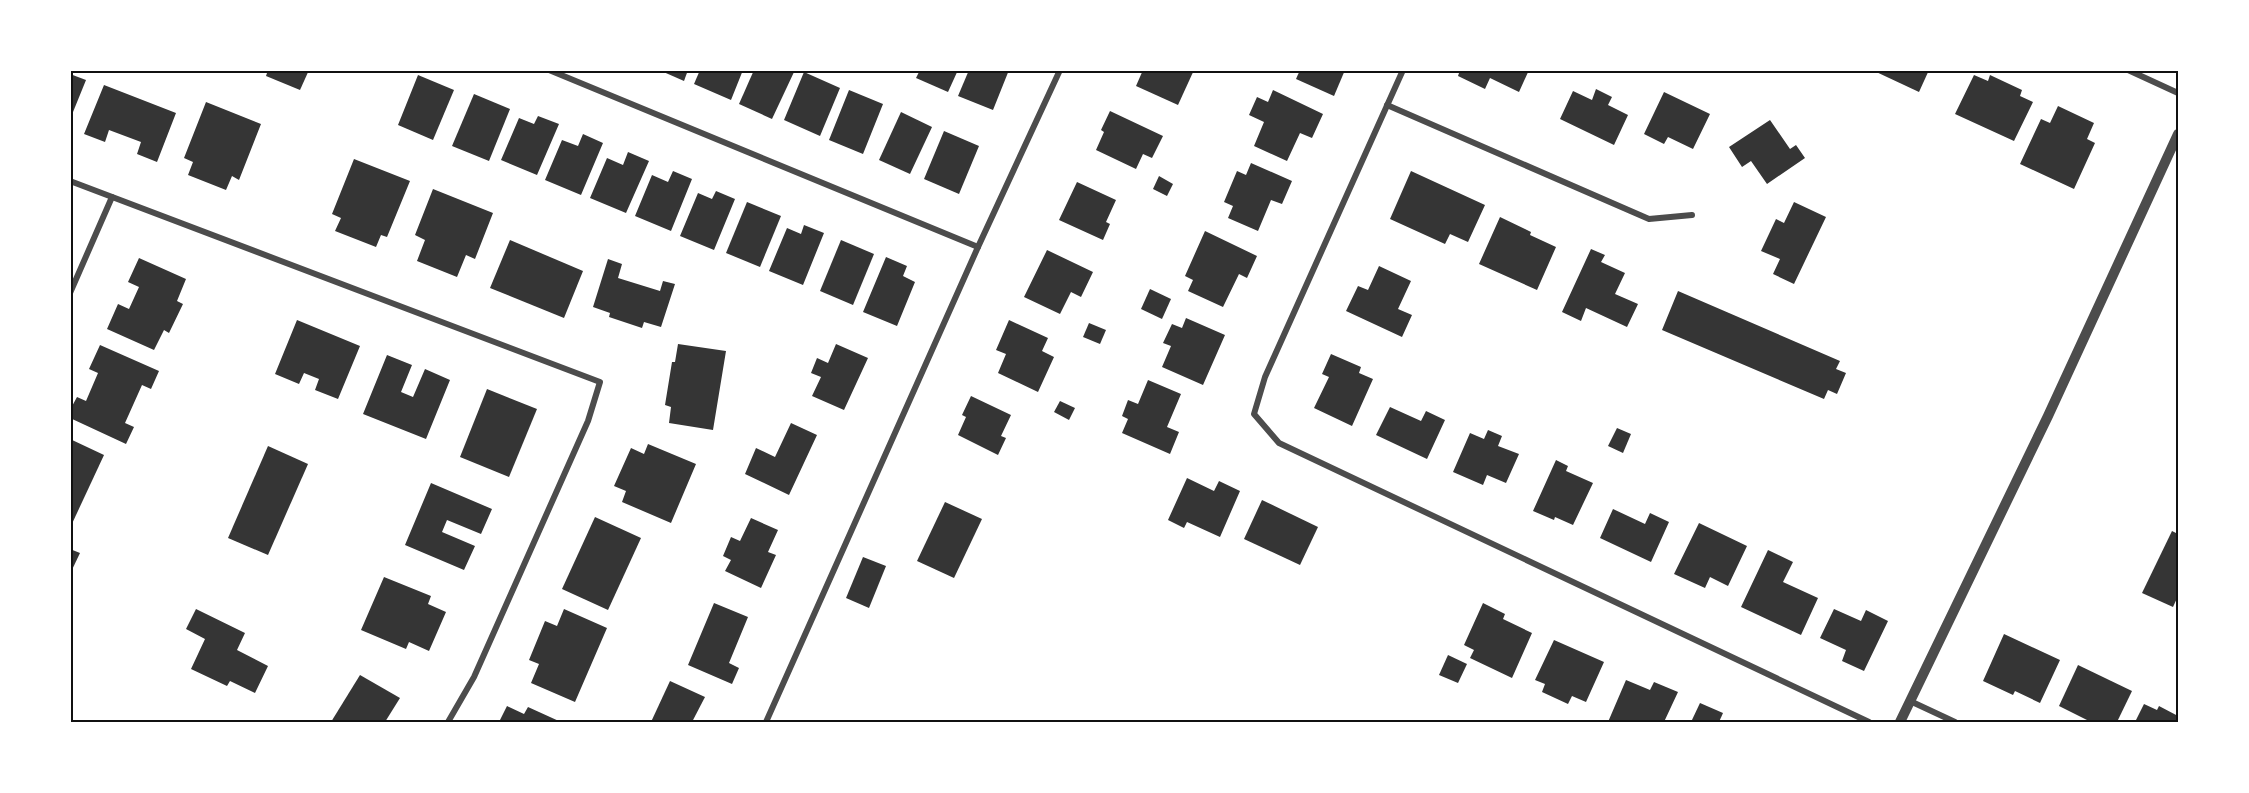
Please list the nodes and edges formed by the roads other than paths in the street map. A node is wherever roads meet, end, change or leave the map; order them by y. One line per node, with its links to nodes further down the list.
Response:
1 (549, 70): 11 (street)
2 (1060, 70): 11 (street)
3 (1403, 70): 6 (street)
4 (2128, 70): 5 (street)
5 (2178, 93)
6 (1387, 105): 10 (street); 16 (street)
7 (2178, 134): 13 (street)
8 (70, 182): 9 (street)
9 (112, 197): 12 (street); 14 (street)
10 (1692, 215)
11 (978, 247): 15 (street)
12 (70, 293)
13 (1910, 701): 17 (street); 18 (street)
14 (448, 723)
15 (766, 723)
16 (1869, 723)
17 (1900, 723)
18 (1955, 723)

